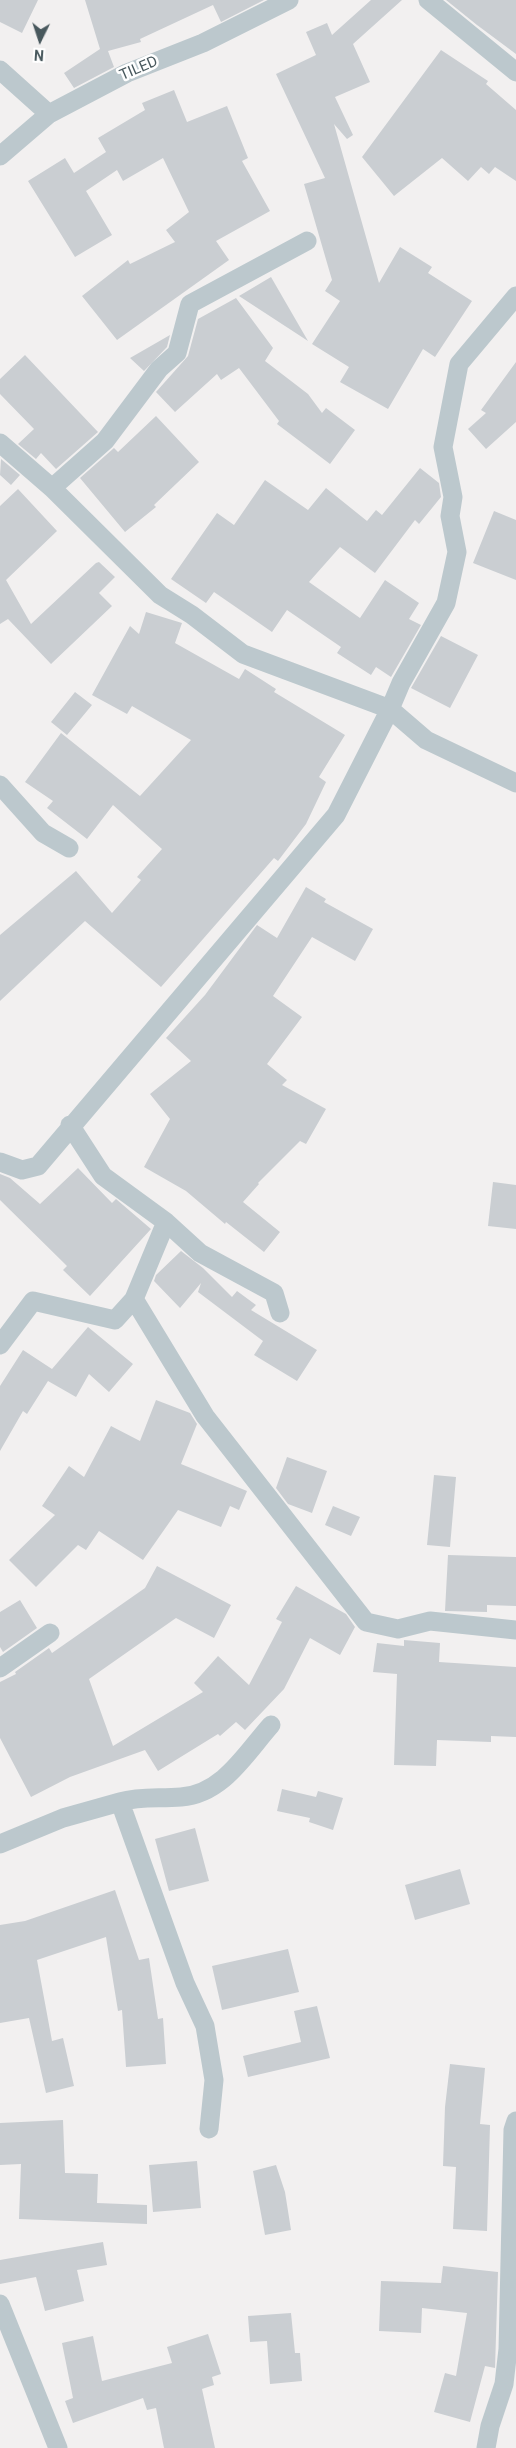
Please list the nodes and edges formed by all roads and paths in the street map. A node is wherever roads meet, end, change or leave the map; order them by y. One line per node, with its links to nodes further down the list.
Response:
1 (289, 0): 5 (street, TILED)
2 (428, 0): 4 (street)
3 (0, 70): 5 (street)
4 (516, 72)
5 (49, 114): 6 (street, TILED)
6 (0, 156)
7 (307, 240): 10 (street)
8 (516, 296): 11 (street)
9 (0, 443): 10 (street)
10 (52, 488): 11 (street)
11 (390, 709): 12 (street); 15 (street)
12 (516, 783)
13 (0, 786): 14 (street)
14 (69, 848)
15 (70, 1125): 16 (street); 17 (street)
16 (0, 1162)
17 (166, 1222): 18 (street); 19 (street)
18 (134, 1299): 20 (street); 21 (street)
19 (280, 1312)
20 (0, 1345)
21 (516, 1630)
22 (50, 1633): 23 (street)
23 (0, 1668)
24 (272, 1725): 25 (street)
25 (120, 1802): 26 (street); 28 (street)
26 (0, 1844)
27 (516, 2121): 31 (street)
28 (209, 2128)
29 (0, 2304): 30 (street)
30 (58, 2448)
31 (486, 2448)

